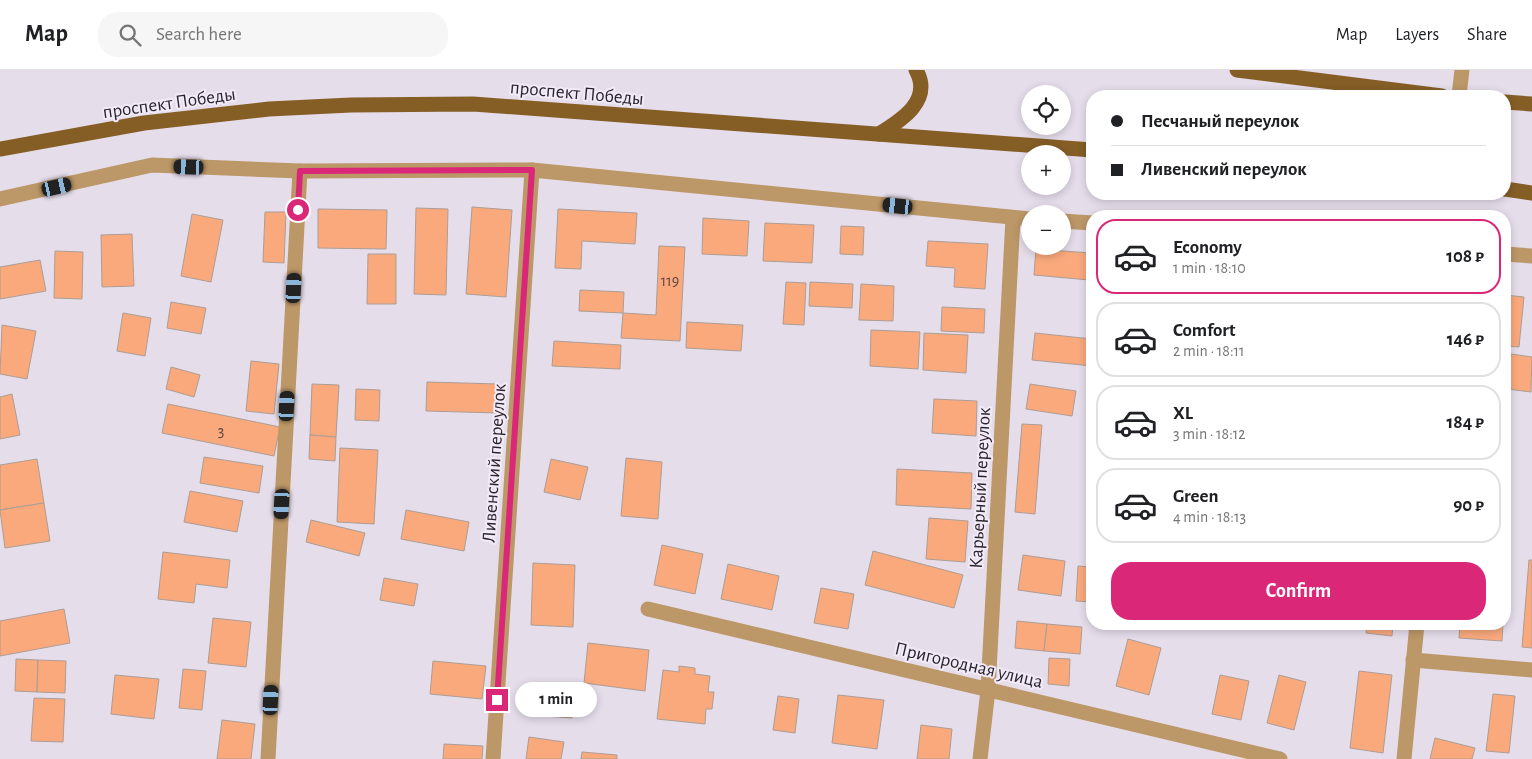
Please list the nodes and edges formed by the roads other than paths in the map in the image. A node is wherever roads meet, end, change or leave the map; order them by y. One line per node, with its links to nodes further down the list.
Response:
1 (916, 70): 8 (main road)
2 (1237, 70): 4 (main road)
3 (1462, 70): 5 (street)
4 (1395, 90)
5 (1460, 90)
6 (1511, 102): 7 (main road)
7 (1532, 104)
8 (879, 134): 9 (main road, проспект Победы); 10 (main road, проспект Победы)
9 (0, 149)
10 (1086, 150)
11 (532, 170): 12 (street); 16 (street); 28 (street, Ливенский переулок)
12 (300, 171): 15 (street); 27 (street)
13 (1511, 190): 14 (main road)
14 (1532, 192)
15 (0, 200)
16 (1013, 218): 17 (street); 26 (street, Карьерный переулок)
17 (1021, 218)
18 (1071, 222): 19 (street)
19 (1086, 223)
20 (1511, 254): 21 (street)
21 (1532, 256)
22 (648, 609): 26 (street, Пригородная улица)
23 (1416, 630): 24 (street)
24 (1414, 660): 25 (street); 31 (street)
25 (1532, 670)
26 (988, 690): 29 (street, Карьерный переулок); 30 (street, Пригородная улица)
27 (268, 759)
28 (493, 759)
29 (980, 759)
30 (1280, 759)
31 (1404, 759)

